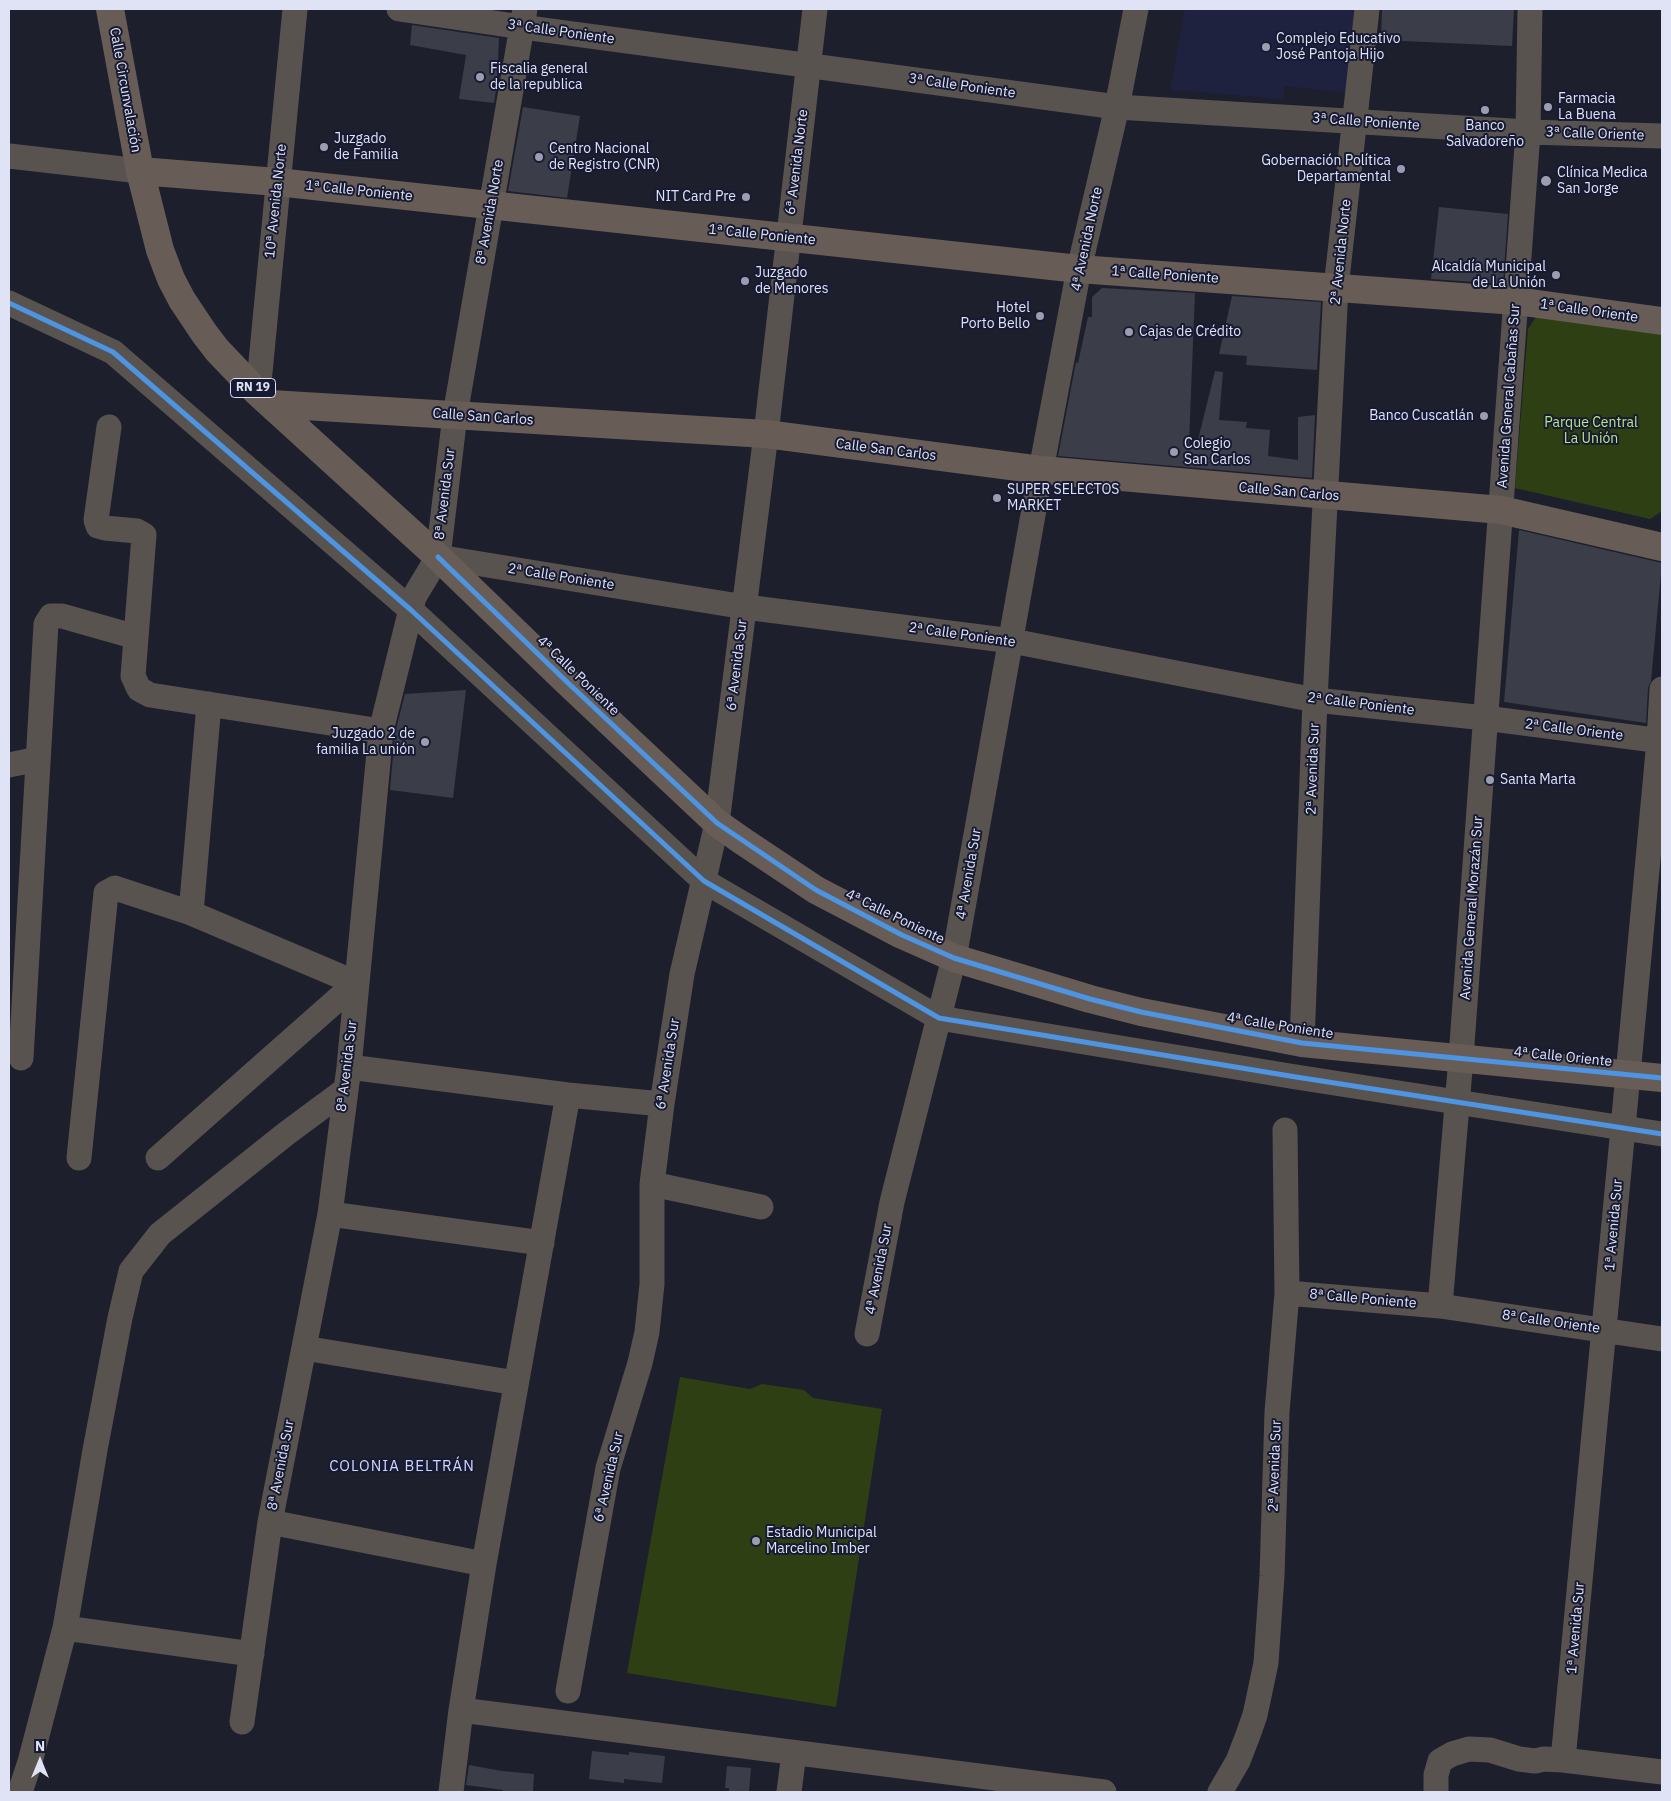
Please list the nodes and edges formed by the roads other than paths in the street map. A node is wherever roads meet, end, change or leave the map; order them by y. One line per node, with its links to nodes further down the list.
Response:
1 (110, 9): 15 (main road, Calle Circunvalación / RN 19)
2 (295, 9): 16 (street, 10ª Avenida Norte)
3 (400, 9): 8 (street, 3ª Calle Poniente)
4 (815, 9): 9 (street, 6ª Avenida Norte)
5 (1136, 9): 10 (street, 4ª Avenida Norte)
6 (1367, 9): 11 (street, 2ª Avenida Norte)
7 (1530, 9): 12 (street, Avenida General Cabañas Sur)
8 (524, 18): 9 (street, 3ª Calle Poniente); 17 (street, 8ª Avenida Norte)
9 (808, 66): 10 (street, 3ª Calle Poniente); 18 (street, 6ª Avenida Norte)
10 (1117, 107): 11 (street, 3ª Calle Poniente); 19 (street, 4ª Avenida Norte)
11 (1355, 122): 12 (street, 3ª Calle Poniente); 20 (street, 2ª Avenida Norte)
12 (1528, 132): 13 (street, 3ª Calle Oriente); 21 (street, Avenida General Cabañas Sur)
13 (1662, 136)
14 (9, 156): 15 (street, 1ª Calle Poniente)
15 (140, 171): 16 (main road, 1ª Calle Poniente); 24 (main road, 4ª Calle Poniente / RN 19)
16 (278, 182): 17 (main road, 1ª Calle Poniente); 24 (street, 10ª Avenida Norte)
17 (491, 205): 18 (main road, 1ª Calle Poniente); 25 (street, 8ª Avenida Norte)
18 (789, 237): 19 (main road, 1ª Calle Poniente); 27 (street, 6ª Avenida Norte)
19 (1079, 269): 20 (main road, 1ª Calle Poniente); 28 (street, 4ª Avenida Norte)
20 (1336, 288): 21 (main road, 1ª Calle Poniente); 29 (street, 2ª Avenida Norte)
21 (1516, 301): 23 (main road, 1ª Calle Oriente); 30 (street, Avenida General Cabañas Sur)
22 (9, 303): 34 (street)
23 (1662, 321)
24 (264, 399): 25 (main road, Calle San Carlos); 32 (main road, 4ª Calle Poniente / RN 19)
25 (455, 415): 27 (main road, Calle San Carlos); 32 (street, 8ª Avenida Sur)
26 (110, 428): 35 (street)
27 (766, 434): 28 (main road, Calle San Carlos); 33 (street, 6ª Avenida Sur)
28 (1041, 470): 29 (main road, Calle San Carlos); 36 (street, 4ª Avenida Sur)
29 (1326, 496): 30 (main road, Calle San Carlos); 38 (street, 2ª Avenida Sur)
30 (1501, 510): 31 (main road, Calle San Carlos); 40 (street, Avenida General Morazán Sur)
31 (1662, 547)
32 (438, 557): 33 (street, 2ª Calle Poniente); 34 (street, 8ª Avenida Sur); 45 (main road, 4ª Calle Poniente / RN 19)
33 (744, 607): 36 (street, 2ª Calle Poniente); 45 (street, 6ª Avenida Sur)
34 (410, 610): 41 (street, 8ª Avenida Sur); 46 (street)
35 (136, 637): 39 (street); 43 (street)
36 (1012, 641): 38 (street, 2ª Calle Poniente); 48 (street, 4ª Avenida Sur)
37 (1662, 689): 42 (street, 1ª Avenida Sur)
38 (1315, 700): 40 (street, 2ª Calle Poniente); 51 (street, 2ª Avenida Sur)
39 (209, 704): 41 (street); 47 (street)
40 (1485, 718): 42 (street, 2ª Calle Oriente); 53 (street, Avenida General Morazán Sur)
41 (381, 730): 49 (street, 8ª Avenida Sur)
42 (1661, 741): 54 (street, 1ª Avenida Sur)
43 (38, 759): 44 (street); 52 (street)
44 (9, 765)
45 (717, 823): 46 (street, 6ª Avenida Sur); 48 (main road, 4ª Calle Poniente / RN 19)
46 (704, 881): 50 (street); 59 (street, 6ª Avenida Sur)
47 (191, 912): 49 (street); 63 (street)
48 (954, 958): 50 (street, 4ª Avenida Sur); 51 (main road, 4ª Calle Poniente / RN 19)
49 (356, 983): 56 (street, 8ª Avenida Sur); 64 (street)
50 (939, 1018): 58 (street); 72 (street, 4ª Avenida Sur)
51 (1302, 1043): 53 (main road, 4ª Calle Poniente / RN 19)
52 (21, 1058)
53 (1461, 1058): 54 (main road, 4ª Calle Oriente / RN 19); 58 (street, Avenida General Morazán Sur)
54 (1628, 1075): 55 (main road, 4ª Calle Oriente / RN 19); 60 (street, 1ª Avenida Sur)
55 (1662, 1078)
56 (347, 1079): 57 (street); 67 (street, 8ª Avenida Sur); 78 (street)
57 (568, 1094): 59 (street); 68 (street)
58 (1457, 1102): 60 (street); 70 (street, Avenida General Morazán Sur)
59 (662, 1104): 65 (street, 6ª Avenida Sur)
60 (1623, 1128): 62 (street); 71 (street, 1ª Avenida Sur)
61 (1286, 1130): 69 (street, 2ª Avenida Sur)
62 (1662, 1134)
63 (79, 1158)
64 (158, 1158)
65 (652, 1184): 66 (street); 80 (street, 6ª Avenida Sur)
66 (761, 1207)
67 (330, 1214): 68 (street); 74 (street, 8ª Avenida Sur)
68 (542, 1243): 75 (street)
69 (1287, 1292): 70 (street, 8ª Calle Poniente); 90 (street, 2ª Avenida Sur)
70 (1440, 1306): 71 (street, 8ª Calle Oriente)
71 (1604, 1330): 73 (street, 8ª Calle Oriente); 84 (street, 1ª Avenida Sur)
72 (867, 1334)
73 (1662, 1339)
74 (304, 1348): 75 (street); 76 (street, 8ª Avenida Sur)
75 (516, 1383): 77 (street)
76 (270, 1522): 77 (street); 79 (street, 8ª Avenida Sur)
77 (484, 1564): 81 (street)
78 (65, 1628): 79 (street); 86 (street)
79 (252, 1654): 82 (street, 8ª Avenida Sur)
80 (568, 1691)
81 (460, 1710): 83 (street); 87 (street)
82 (242, 1722)
83 (794, 1753): 88 (street); 89 (street)
84 (1563, 1760): 85 (street); 91 (street)
85 (1662, 1772)
86 (20, 1792)
87 (451, 1792)
88 (789, 1792)
89 (1104, 1792)
90 (1220, 1792)
91 (1436, 1792)

